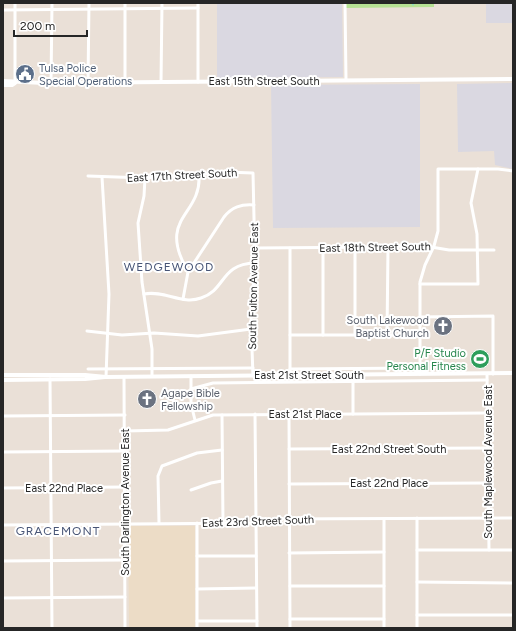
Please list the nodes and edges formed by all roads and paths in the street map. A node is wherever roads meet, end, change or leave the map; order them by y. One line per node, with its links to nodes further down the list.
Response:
1 (15, 3): 13 (street)
2 (52, 3): 14 (street)
3 (88, 3): 10 (street)
4 (125, 3): 11 (street)
5 (162, 3): 8 (street)
6 (198, 3): 9 (street)
7 (345, 3): 16 (street)
8 (162, 8): 9 (street); 11 (street); 20 (street)
9 (198, 8): 21 (street)
10 (88, 9): 11 (street); 14 (street); 18 (street)
11 (125, 9): 19 (street)
12 (3, 10): 13 (street)
13 (15, 10): 14 (street); 22 (street)
14 (52, 10): 23 (street)
15 (513, 79): 16 (main road, East 15th Street South)
16 (346, 80): 21 (main road, East 15th Street South)
17 (3, 81): 22 (main road, East 15th Street South)
18 (88, 82): 19 (main road, East 15th Street South); 23 (main road, East 15th Street South)
19 (125, 82): 20 (main road, East 15th Street South)
20 (161, 82): 21 (main road, East 15th Street South)
21 (198, 82)
22 (15, 83): 23 (main road, East 15th Street South); 24 (main road, East 15th Street South)
23 (51, 83)
24 (3, 85)
25 (478, 169): 26 (street); 33 (street); 39 (street)
26 (513, 171)
27 (253, 173): 28 (street, East 17th Street South); 32 (street, South Fulton Avenue East)
28 (199, 174): 31 (street, East 17th Street South); 42 (street)
29 (88, 176): 30 (street, East 17th Street South)
30 (102, 177): 31 (street, East 17th Street South); 49 (street)
31 (145, 178): 44 (street)
32 (254, 205): 35 (street, South Fulton Avenue East); 42 (street)
33 (434, 246): 34 (street, East 18th Street South); 39 (street, East 18th Street South); 43 (street)
34 (388, 247): 38 (street, East 18th Street South); 54 (street)
35 (255, 248): 36 (street, East 18th Street South); 41 (street, South Fulton Avenue East)
36 (290, 248): 37 (street, East 18th Street South); 55 (street)
37 (323, 248): 38 (street, East 18th Street South); 52 (street)
38 (355, 248): 53 (street)
39 (478, 250): 40 (street, East 18th Street South); 43 (street)
40 (494, 250)
41 (256, 263): 45 (street); 47 (street, South Fulton Avenue East)
42 (188, 272): 45 (street)
43 (420, 284): 46 (street)
44 (144, 294): 45 (street); 50 (street)
45 (183, 300)
46 (420, 317): 51 (street); 65 (street, South Maplewood Avenue East)
47 (251, 329): 50 (street); 56 (street, South Fulton Avenue East)
48 (87, 331): 49 (street)
49 (106, 333): 50 (street); 59 (street)
50 (151, 333): 60 (street)
51 (420, 334): 54 (street); 57 (street)
52 (323, 335): 53 (street); 55 (street)
53 (355, 335): 54 (street)
54 (388, 335)
55 (290, 336): 61 (street)
56 (252, 368): 60 (street, East 21st Street South); 72 (street, South Fulton Avenue East)
57 (420, 368): 61 (street, East 21st Street South); 63 (street)
58 (88, 369): 59 (street, East 21st Street South)
59 (106, 369): 60 (street, East 21st Street South); 74 (street)
60 (152, 369): 70 (street)
61 (290, 369): 67 (street)
62 (513, 373): 65 (main road, East 21st Street South)
63 (420, 374): 64 (main road, East 21st Street South); 68 (main road, East 21st Street South)
64 (487, 374): 65 (main road, East 21st Street South); 76 (street, South Maplewood Avenue East)
65 (493, 374)
66 (3, 375): 73 (main road, East 21st Street South)
67 (290, 375): 68 (main road, East 21st Street South); 72 (main road, East 21st Street South)
68 (353, 375): 77 (street)
69 (124, 376): 70 (main road, East 21st Street South); 74 (main road, East 21st Street South); 86 (street, South Darlington Avenue East)
70 (152, 376): 71 (main road, East 21st Street South)
71 (190, 376): 72 (main road, East 21st Street South); 78 (street)
72 (253, 376)
73 (49, 377): 74 (main road, East 21st Street South); 75 (main road, East 21st Street South); 85 (street)
74 (106, 377)
75 (3, 380)
76 (487, 380): 77 (street, East 21st Street South); 79 (street, South Maplewood Avenue East)
77 (353, 381): 78 (street, East 21st Street South); 82 (street)
78 (191, 389): 87 (street)
79 (488, 413): 82 (street, East 21st Place); 89 (street, South Maplewood Avenue East)
80 (255, 414): 81 (street, East 21st Place); 83 (street, East 21st Place); 111 (street)
81 (289, 414): 82 (street, East 21st Place); 90 (street)
82 (353, 414)
83 (222, 415): 87 (street, East 21st Place); 91 (street)
84 (3, 416): 85 (street)
85 (51, 416): 86 (street); 94 (street)
86 (125, 416): 88 (street, South Darlington Avenue East)
87 (195, 420): 88 (street, East 21st Place)
88 (124, 431): 92 (street, South Darlington Avenue East)
89 (488, 448): 90 (street, East 22nd Street South); 96 (street, South Maplewood Avenue East)
90 (289, 449): 97 (street)
91 (222, 450): 95 (street); 108 (street)
92 (124, 451): 94 (street); 98 (street, South Darlington Avenue East)
93 (3, 452): 94 (street)
94 (51, 452): 100 (street)
95 (222, 482): 101 (street); 110 (street)
96 (488, 482): 97 (street, East 22nd Place); 104 (street, South Maplewood Avenue East)
97 (289, 484): 106 (street)
98 (125, 487): 100 (street, East 22nd Place); 107 (street, South Darlington Avenue East)
99 (3, 488): 100 (street, East 22nd Place)
100 (51, 488): 113 (street)
101 (192, 490)
102 (384, 518): 103 (street, East 23rd Street South); 106 (street, East 23rd Street South); 117 (street)
103 (417, 518): 104 (street, East 23rd Street South); 114 (street)
104 (489, 518): 105 (street, East 23rd Street South); 115 (street, South Maplewood Avenue East)
105 (513, 518)
106 (289, 519): 111 (street, East 23rd Street South); 118 (street)
107 (125, 523): 108 (street, East 23rd Street South); 113 (street, East 23rd Street South); 121 (street, South Darlington Avenue East)
108 (159, 523): 109 (street, East 23rd Street South)
109 (196, 523): 110 (street, East 23rd Street South); 119 (street)
110 (223, 523): 111 (street, East 23rd Street South)
111 (256, 523): 120 (street)
112 (3, 524): 113 (street, East 23rd Street South)
113 (51, 524): 123 (street)
114 (417, 550): 115 (street); 124 (street)
115 (489, 550): 116 (street)
116 (513, 550)
117 (384, 552): 118 (street); 127 (street)
118 (289, 553): 126 (street)
119 (197, 556): 120 (street); 129 (street)
120 (256, 556): 128 (street)
121 (125, 560): 123 (street); 131 (street, South Darlington Avenue East)
122 (3, 561): 123 (street)
123 (51, 561): 130 (street)
124 (417, 582): 125 (street); 133 (street)
125 (513, 583)
126 (290, 586): 127 (street); 136 (street)
127 (384, 586): 135 (street)
128 (256, 588): 129 (street); 138 (street)
129 (196, 589): 137 (street)
130 (52, 597): 131 (street); 132 (street); 139 (street)
131 (125, 597): 140 (street, South Darlington Avenue East)
132 (3, 598)
133 (417, 615): 134 (street); 145 (street)
134 (513, 615)
135 (384, 619): 136 (street); 144 (street)
136 (290, 620): 143 (street)
137 (197, 621): 138 (street); 141 (street)
138 (257, 621): 142 (street)
139 (52, 628)
140 (125, 628)
141 (197, 628)
142 (257, 628)
143 (290, 628)
144 (384, 628)
145 (417, 628)

